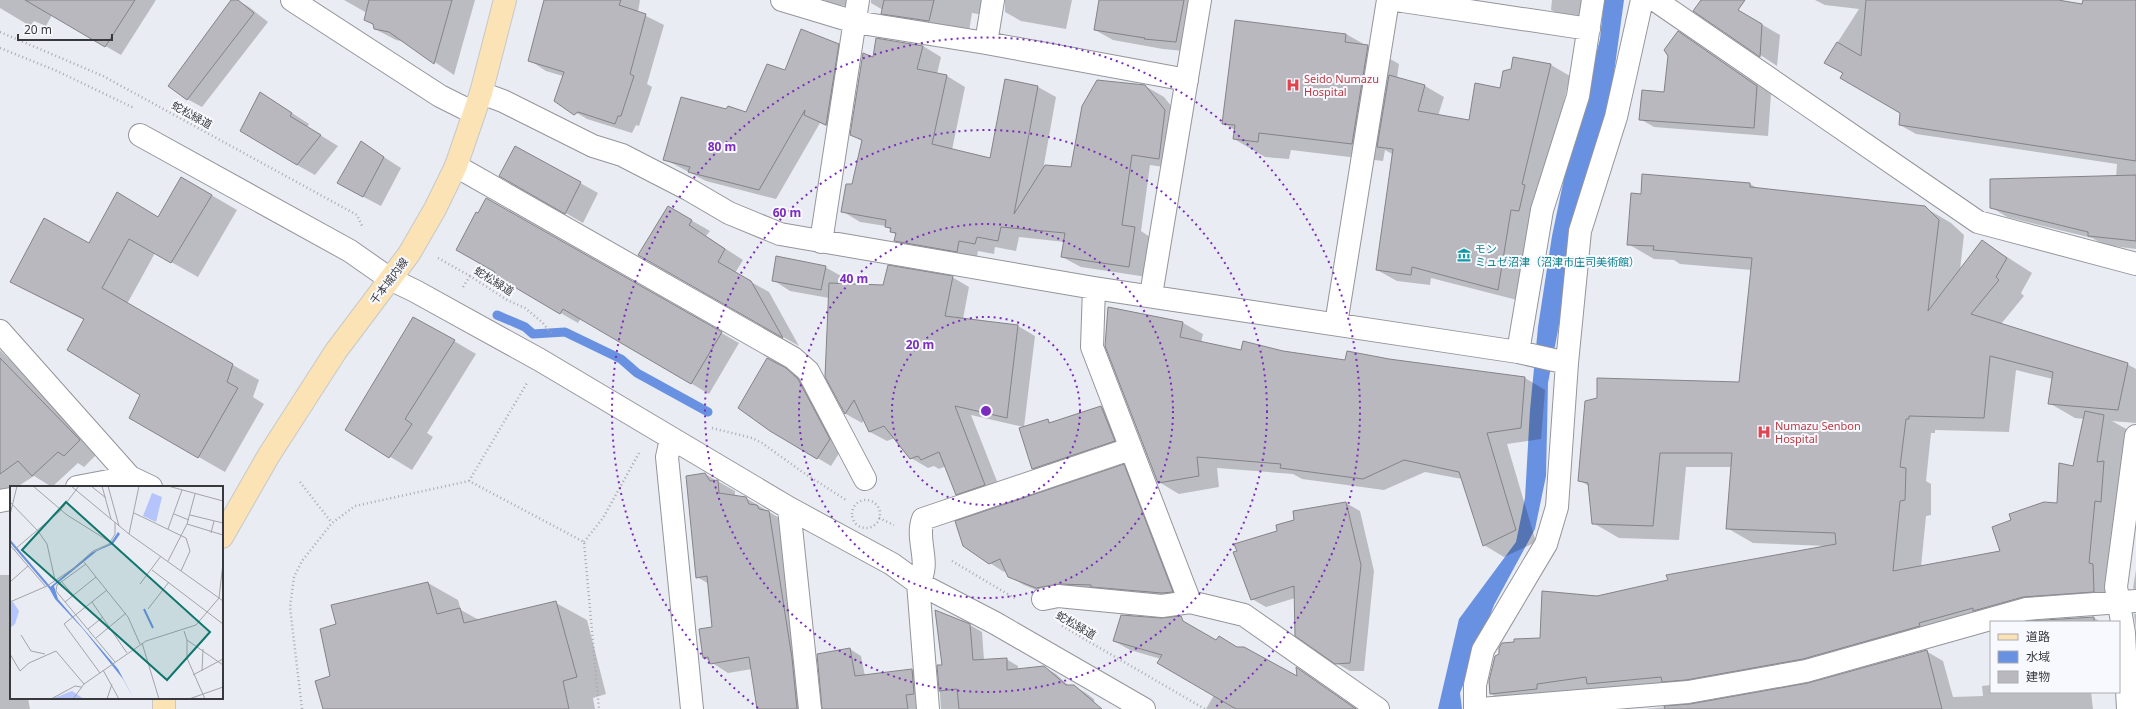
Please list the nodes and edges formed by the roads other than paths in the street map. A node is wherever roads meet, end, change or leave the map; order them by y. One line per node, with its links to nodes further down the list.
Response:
1 (292, 0): 16 (street)
2 (504, 0): 16 (main road, 千本城内線)
3 (782, 0): 12 (street)
4 (858, 0): 12 (street)
5 (993, 0): 14 (street)
6 (1200, 0): 15 (street)
7 (1388, 0): 24 (street)
8 (1396, 0): 13 (street)
9 (1592, 0): 13 (street)
10 (1642, 0): 27 (street)
11 (1654, 0): 20 (street)
12 (854, 22): 14 (street); 19 (street)
13 (1589, 29): 26 (street)
14 (986, 43): 15 (street)
15 (1187, 80): 23 (street)
16 (477, 103): 18 (main road, 千本城内線); 19 (street)
17 (140, 135): 21 (street)
18 (456, 166): 21 (main road, 千本城内線); 32 (street)
19 (821, 242): 22 (street)
20 (2136, 264)
21 (390, 279): 29 (street); 38 (main road, 千本城内線)
22 (1094, 288): 23 (street); 30 (street)
23 (1151, 295): 24 (street)
24 (1336, 324): 26 (street)
25 (0, 331): 31 (street)
26 (1518, 352): 27 (street)
27 (1567, 363): 48 (street)
28 (2136, 436): 41 (street)
29 (671, 439): 37 (street); 43 (street)
30 (1130, 449): 39 (street); 42 (street)
31 (130, 477): 33 (street); 34 (street)
32 (865, 479)
33 (82, 486)
34 (149, 486)
35 (10, 499): 36 (street)
36 (0, 501)
37 (789, 508): 39 (street); 44 (street)
38 (224, 528)
39 (918, 583): 45 (street); 46 (street)
40 (1043, 599): 42 (street)
41 (2127, 601): 49 (street); 50 (street)
42 (1190, 602): 47 (street)
43 (692, 709)
44 (810, 709)
45 (928, 709)
46 (1144, 709)
47 (1378, 709)
48 (1475, 709)
49 (1481, 709)
50 (2128, 709)

